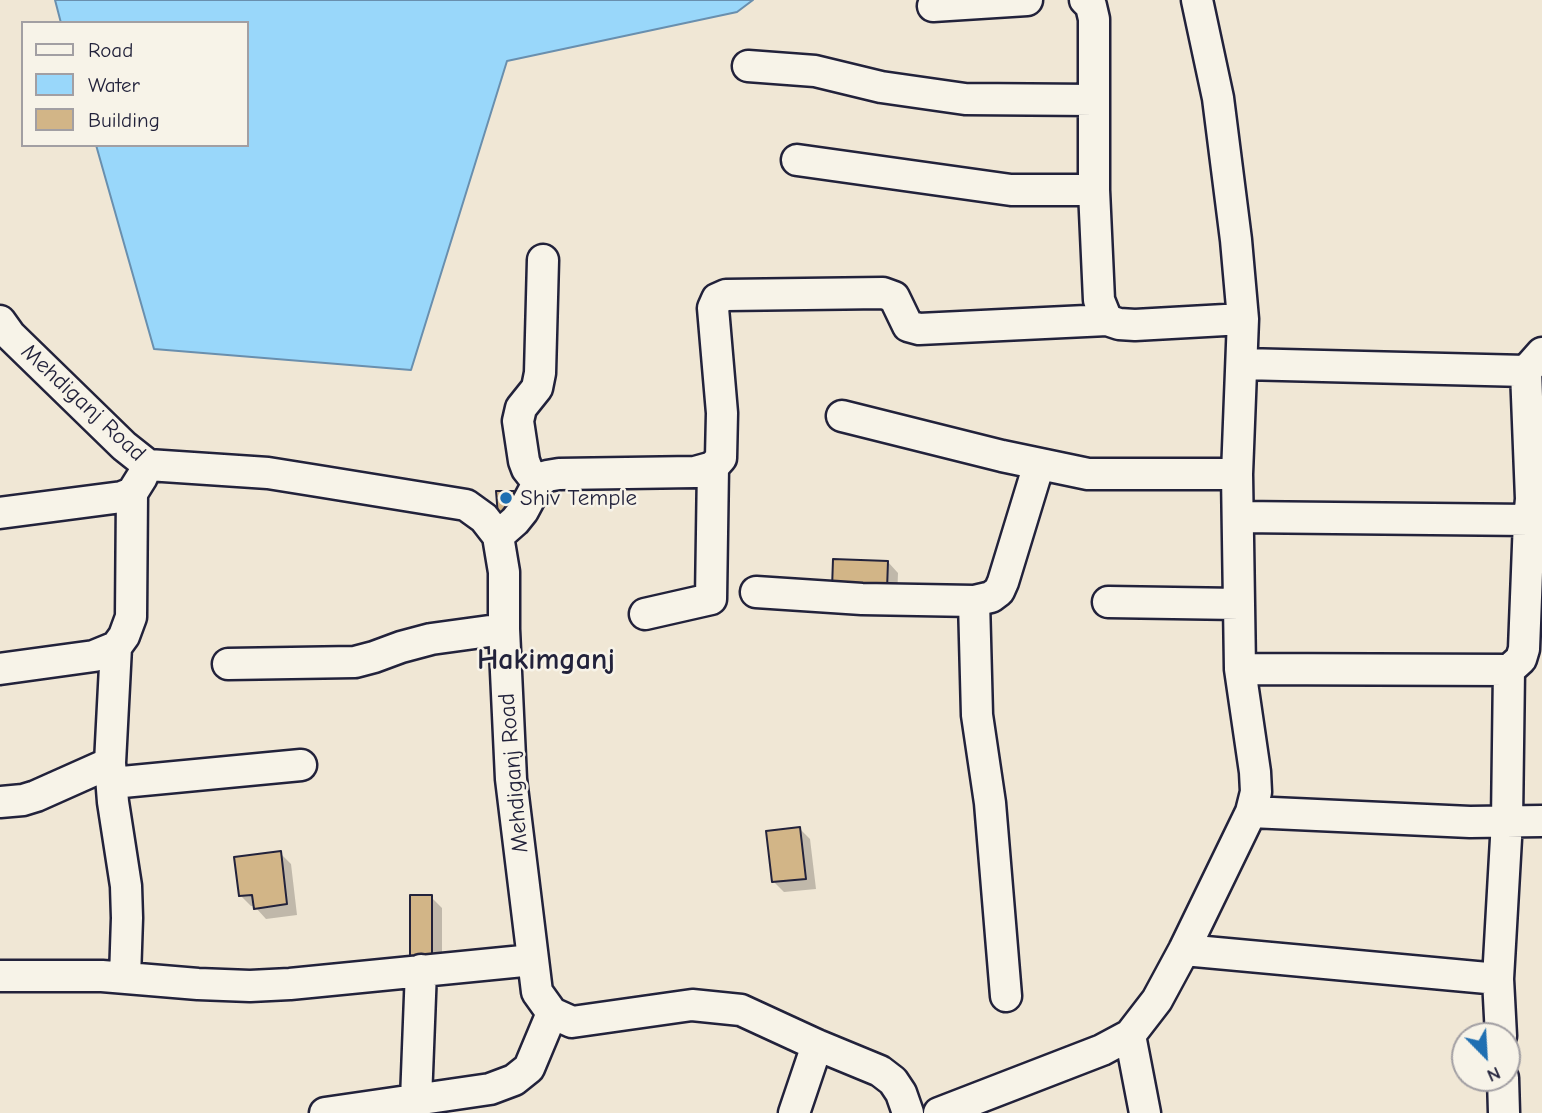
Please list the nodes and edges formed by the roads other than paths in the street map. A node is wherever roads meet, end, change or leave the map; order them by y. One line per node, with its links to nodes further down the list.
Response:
1 (1027, 0): 4 (street)
2 (1085, 0): 6 (street)
3 (1197, 0): 10 (street)
4 (933, 6)
5 (748, 66): 6 (street)
6 (1094, 100): 8 (street)
7 (797, 160): 8 (street)
8 (1094, 190): 11 (street)
9 (543, 260): 20 (street)
10 (1243, 319): 11 (street); 14 (street)
11 (1107, 320): 18 (street)
12 (0, 321): 17 (street, Mehdiganj Road)
13 (1534, 362): 14 (street); 22 (street)
14 (1242, 364): 19 (street)
15 (842, 416): 16 (street)
16 (1038, 464): 19 (street); 28 (street)
17 (148, 465): 21 (street); 25 (street, Mehdiganj Road)
18 (713, 467): 20 (street); 31 (street)
19 (1237, 474): 24 (street)
20 (538, 483): 25 (street)
21 (132, 492): 23 (street); 33 (street)
22 (1534, 506): 24 (street); 27 (street)
23 (0, 513)
24 (1238, 517): 30 (street)
25 (498, 536): 32 (street, Mehdiganj Road)
26 (755, 592): 28 (street)
27 (1534, 598): 37 (street)
28 (974, 601): 50 (street)
29 (1108, 602): 30 (street)
30 (1239, 604): 35 (street)
31 (645, 614)
32 (504, 629): 34 (street); 45 (street, Mehdiganj Road)
33 (116, 647): 36 (street); 39 (street)
34 (228, 664)
35 (1240, 668): 37 (street); 41 (street)
36 (0, 669)
37 (1509, 670): 42 (street)
38 (300, 765): 39 (street)
39 (111, 773): 40 (street); 48 (street)
40 (0, 802)
41 (1251, 812): 42 (street); 44 (street)
42 (1507, 821): 43 (street); 49 (street)
43 (1542, 821)
44 (1184, 950): 49 (street); 53 (street)
45 (533, 960): 46 (street); 51 (street, Mehdiganj Road)
46 (421, 970): 48 (street); 56 (street)
47 (0, 976): 48 (street)
48 (125, 978)
49 (1498, 979): 52 (street)
50 (1006, 996)
51 (552, 1013): 54 (street); 56 (street)
52 (1500, 1022)
53 (1130, 1035): 60 (street); 61 (street)
54 (817, 1045): 58 (street); 59 (street)
55 (1503, 1092): 62 (street)
56 (416, 1100): 57 (street)
57 (325, 1113)
58 (794, 1113)
59 (908, 1113)
60 (939, 1113)
61 (1145, 1113)
62 (1504, 1113)

